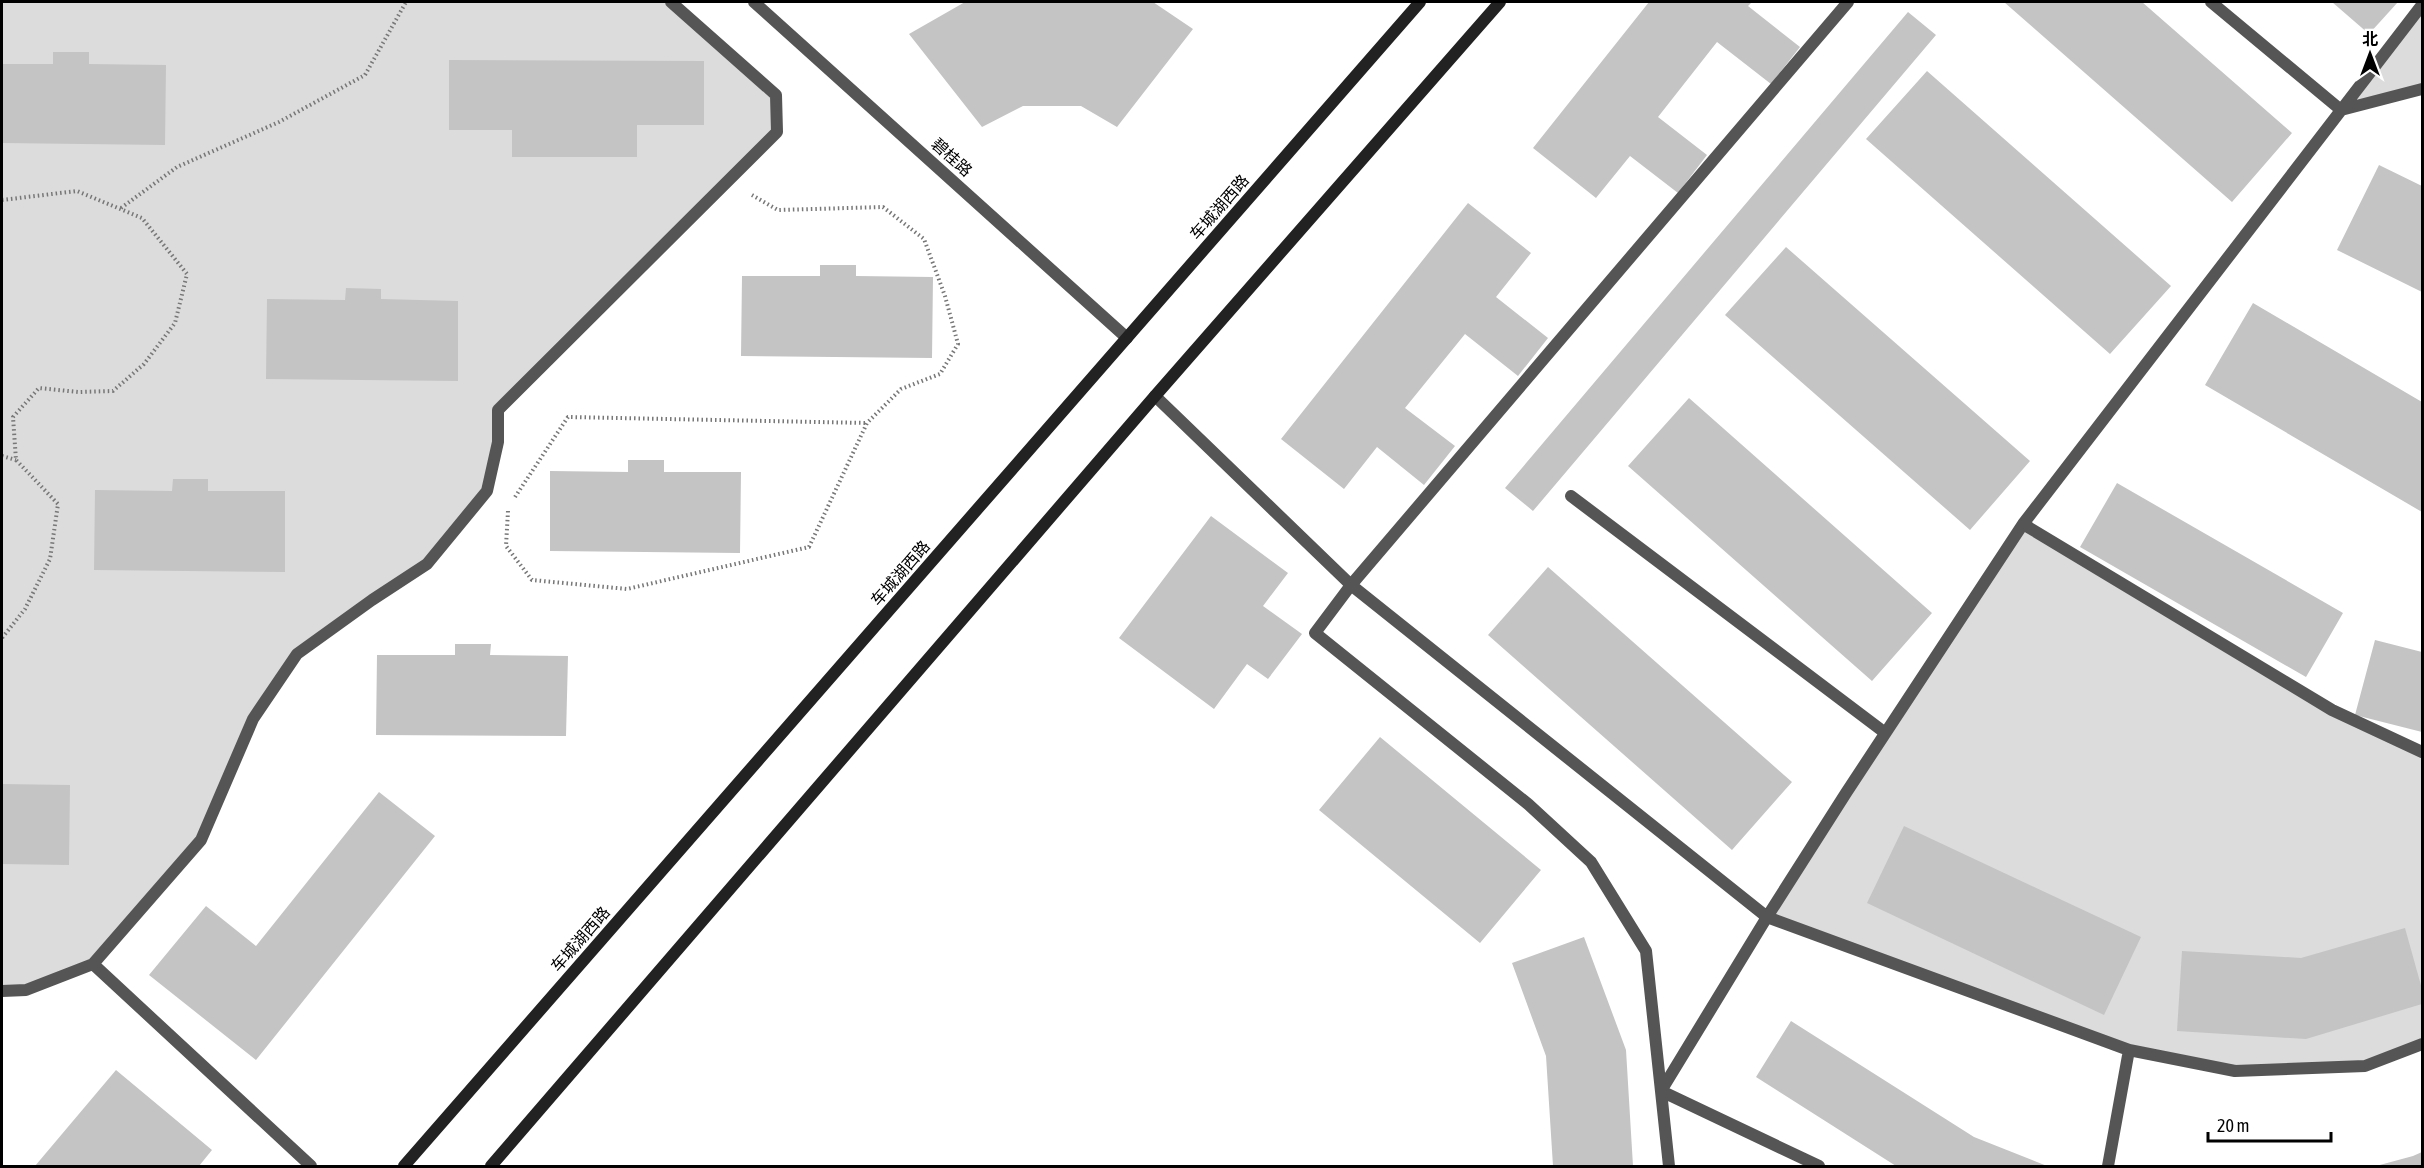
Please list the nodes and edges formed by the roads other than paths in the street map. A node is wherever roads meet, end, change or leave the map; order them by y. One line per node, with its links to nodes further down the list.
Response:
1 (671, 2): 18 (street)
2 (754, 2): 10 (street, 碧桂路)
3 (1420, 2): 10 (street, 车城湖西路)
4 (1500, 2): 11 (street)
5 (1848, 2): 14 (street)
6 (2211, 2): 9 (street)
7 (2422, 5): 9 (street)
8 (2422, 89): 9 (street)
9 (2342, 110): 13 (street)
10 (1127, 338): 24 (street, 车城湖西路)
11 (1155, 396): 14 (street); 25 (street)
12 (1571, 495): 15 (street)
13 (2023, 524): 15 (street); 16 (street)
14 (1351, 585): 17 (street); 22 (street)
15 (1884, 732): 17 (street)
16 (2422, 752)
17 (1767, 917): 21 (street); 22 (street)
18 (93, 964): 19 (street); 23 (street)
19 (2, 991)
20 (2422, 1044): 21 (street)
21 (2129, 1050): 28 (street)
22 (1661, 1091): 26 (street); 27 (street)
23 (311, 1167)
24 (404, 1167)
25 (491, 1167)
26 (1668, 1167)
27 (1819, 1167)
28 (2108, 1167)

